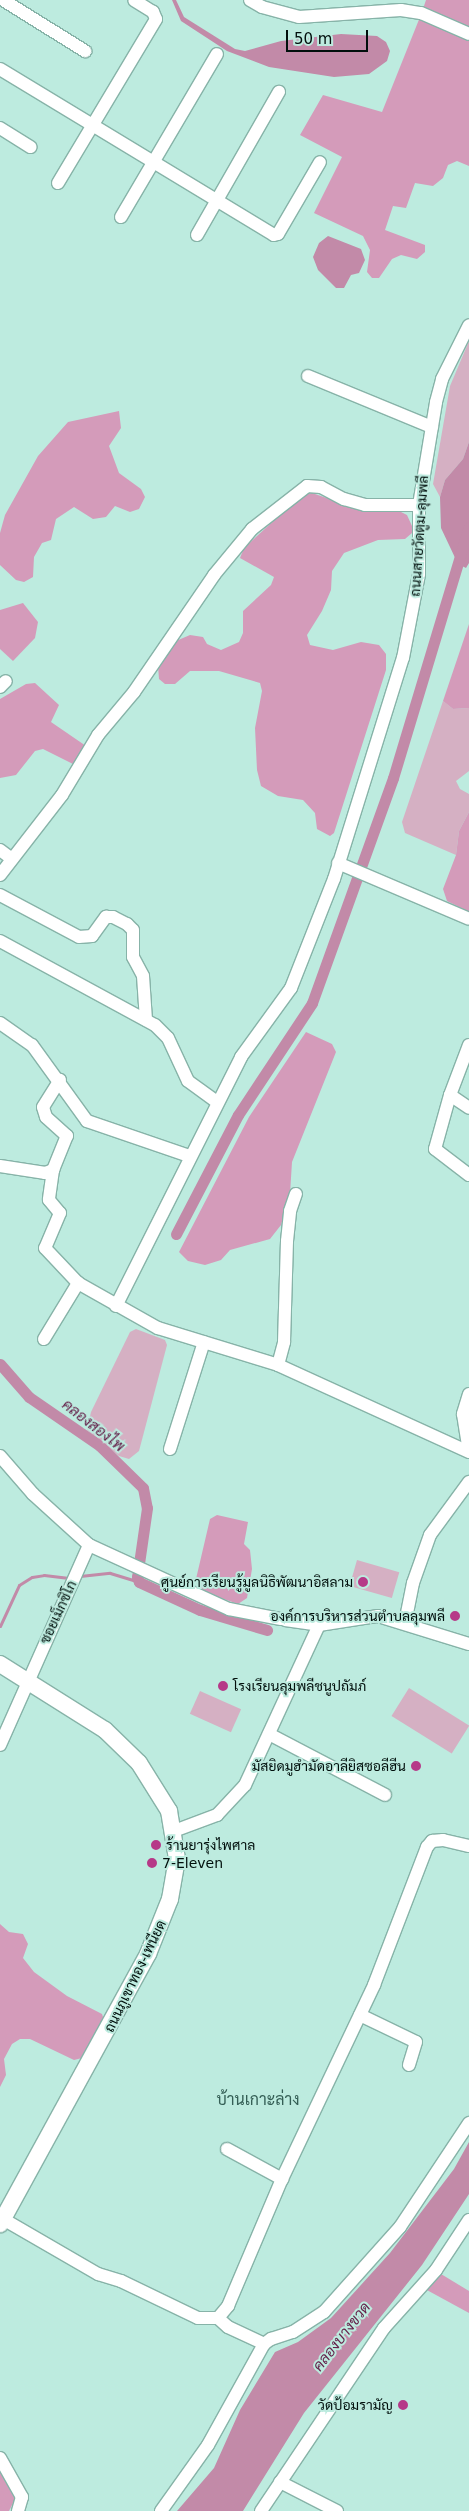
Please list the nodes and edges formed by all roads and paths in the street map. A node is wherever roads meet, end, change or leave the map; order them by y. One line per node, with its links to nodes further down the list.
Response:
1 (3, 0): 5 (street)
2 (134, 0): 9 (street)
3 (250, 0): 4 (street)
4 (469, 34)
5 (85, 51)
6 (217, 54): 12 (street)
7 (0, 70): 9 (street)
8 (279, 92): 15 (street)
9 (92, 126): 12 (street); 14 (street)
10 (0, 128): 11 (street)
11 (31, 147)
12 (154, 162): 15 (street); 16 (street)
13 (320, 162): 15 (street)
14 (58, 183)
15 (217, 200): 17 (street)
16 (122, 218)
17 (197, 235)
18 (469, 325): 20 (street, ถนนสายวัดตูม-ลุมพลี)
19 (308, 376): 20 (street)
20 (432, 427): 21 (street, ถนนสายวัดตูม-ลุมพลี)
21 (419, 505): 23 (street); 24 (street, ถนนสายวัดตูม-ลุมพลี)
22 (0, 850): 23 (street)
23 (12, 859): 25 (street)
24 (342, 865): 27 (street); 34 (street, ถนนสายวัดตูม-ลุมพลี)
25 (0, 875)
26 (0, 895): 29 (street)
27 (469, 919)
28 (0, 941): 29 (street)
29 (146, 1020): 34 (street)
30 (0, 1023): 32 (street)
31 (469, 1045): 33 (street)
32 (60, 1080): 36 (street); 38 (street)
33 (450, 1095): 35 (street); 39 (street)
34 (217, 1102): 36 (street, ถนนสายวัดตูม-ลุมพลี)
35 (469, 1108)
36 (189, 1156): 42 (street, ถนนสายวัดตูม-ลุมพลี)
37 (0, 1166): 38 (street)
38 (53, 1170): 41 (street)
39 (469, 1174)
40 (296, 1194): 45 (street)
41 (78, 1283): 42 (street); 43 (street)
42 (116, 1306): 44 (street)
43 (44, 1339)
44 (204, 1342): 45 (street); 47 (street)
45 (278, 1365): 48 (street)
46 (469, 1394): 48 (street)
47 (170, 1449)
48 (469, 1451)
49 (0, 1456): 51 (street)
50 (469, 1482): 52 (street)
51 (89, 1545): 53 (street); 56 (street, ซอยเม็กซิโก)
52 (405, 1624): 53 (street); 54 (street)
53 (319, 1625): 57 (street)
54 (469, 1644)
55 (0, 1664): 56 (street, ถนนภูเขาทอง-เพนียด)
56 (27, 1680): 58 (street, ซอยเม็กซิโก); 60 (street, ถนนภูเขาทอง-เพนียด)
57 (269, 1734): 59 (street); 60 (street)
58 (0, 1745)
59 (385, 1795)
60 (174, 1831): 68 (street, ถนนภูเขาทอง-เพนียด)
61 (469, 1846): 62 (street)
62 (360, 2015): 63 (street); 66 (street)
63 (409, 2065)
64 (469, 2123): 70 (street)
65 (227, 2149): 66 (street)
66 (282, 2179): 69 (street)
67 (469, 2220): 72 (street)
68 (1, 2222): 69 (street)
69 (218, 2318): 70 (street)
70 (264, 2344): 74 (street)
71 (0, 2458): 73 (street)
72 (280, 2482): 75 (street); 76 (street)
73 (18, 2511)
74 (161, 2511)
75 (261, 2511)
76 (337, 2511)

